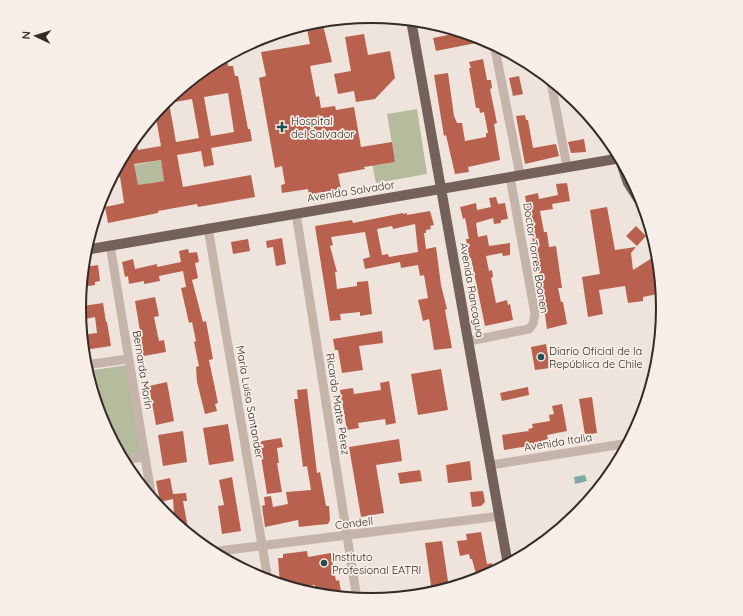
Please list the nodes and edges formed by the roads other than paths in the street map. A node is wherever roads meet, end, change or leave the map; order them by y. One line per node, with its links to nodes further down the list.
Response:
1 (412, 26): 7 (main road, Avenida Rancagua)
2 (495, 51): 6 (street, Doctor Torres Boonen)
3 (552, 88): 5 (street)
4 (613, 157): 5 (main road, Avenida Salvador)
5 (567, 167): 6 (main road, Avenida Salvador)
6 (515, 176): 7 (main road, Avenida Salvador); 12 (street, Doctor Torres Boonen)
7 (442, 188): 8 (main road, Avenida Salvador); 12 (main road, Avenida Rancagua)
8 (296, 213): 9 (main road, Avenida Salvador); 21 (street, Ricardo Matte Pérez)
9 (208, 228): 10 (main road, Avenida Salvador); 22 (street, María Luisa Santander)
10 (110, 245): 11 (main road, Avenida Salvador); 13 (street, Bernarda Morín)
11 (93, 249)
12 (469, 340): 18 (main road, Avenida Rancagua)
13 (128, 359): 14 (street); 16 (street, Bernarda Morín)
14 (92, 363)
15 (622, 444): 18 (street, Avenida Italia)
16 (145, 457): 17 (street); 19 (street, Bernarda Morín)
17 (131, 459)
18 (491, 465): 20 (main road, Avenida Rancagua)
19 (150, 487)
20 (500, 516): 21 (street, Condell); 24 (main road, Avenida Rancagua)
21 (347, 536): 22 (street, Condell); 26 (street, Ricardo Matte Pérez)
22 (262, 546): 23 (street, Condell); 25 (street, María Luisa Santander)
23 (222, 551)
24 (507, 559)
25 (267, 573)
26 (356, 592)

